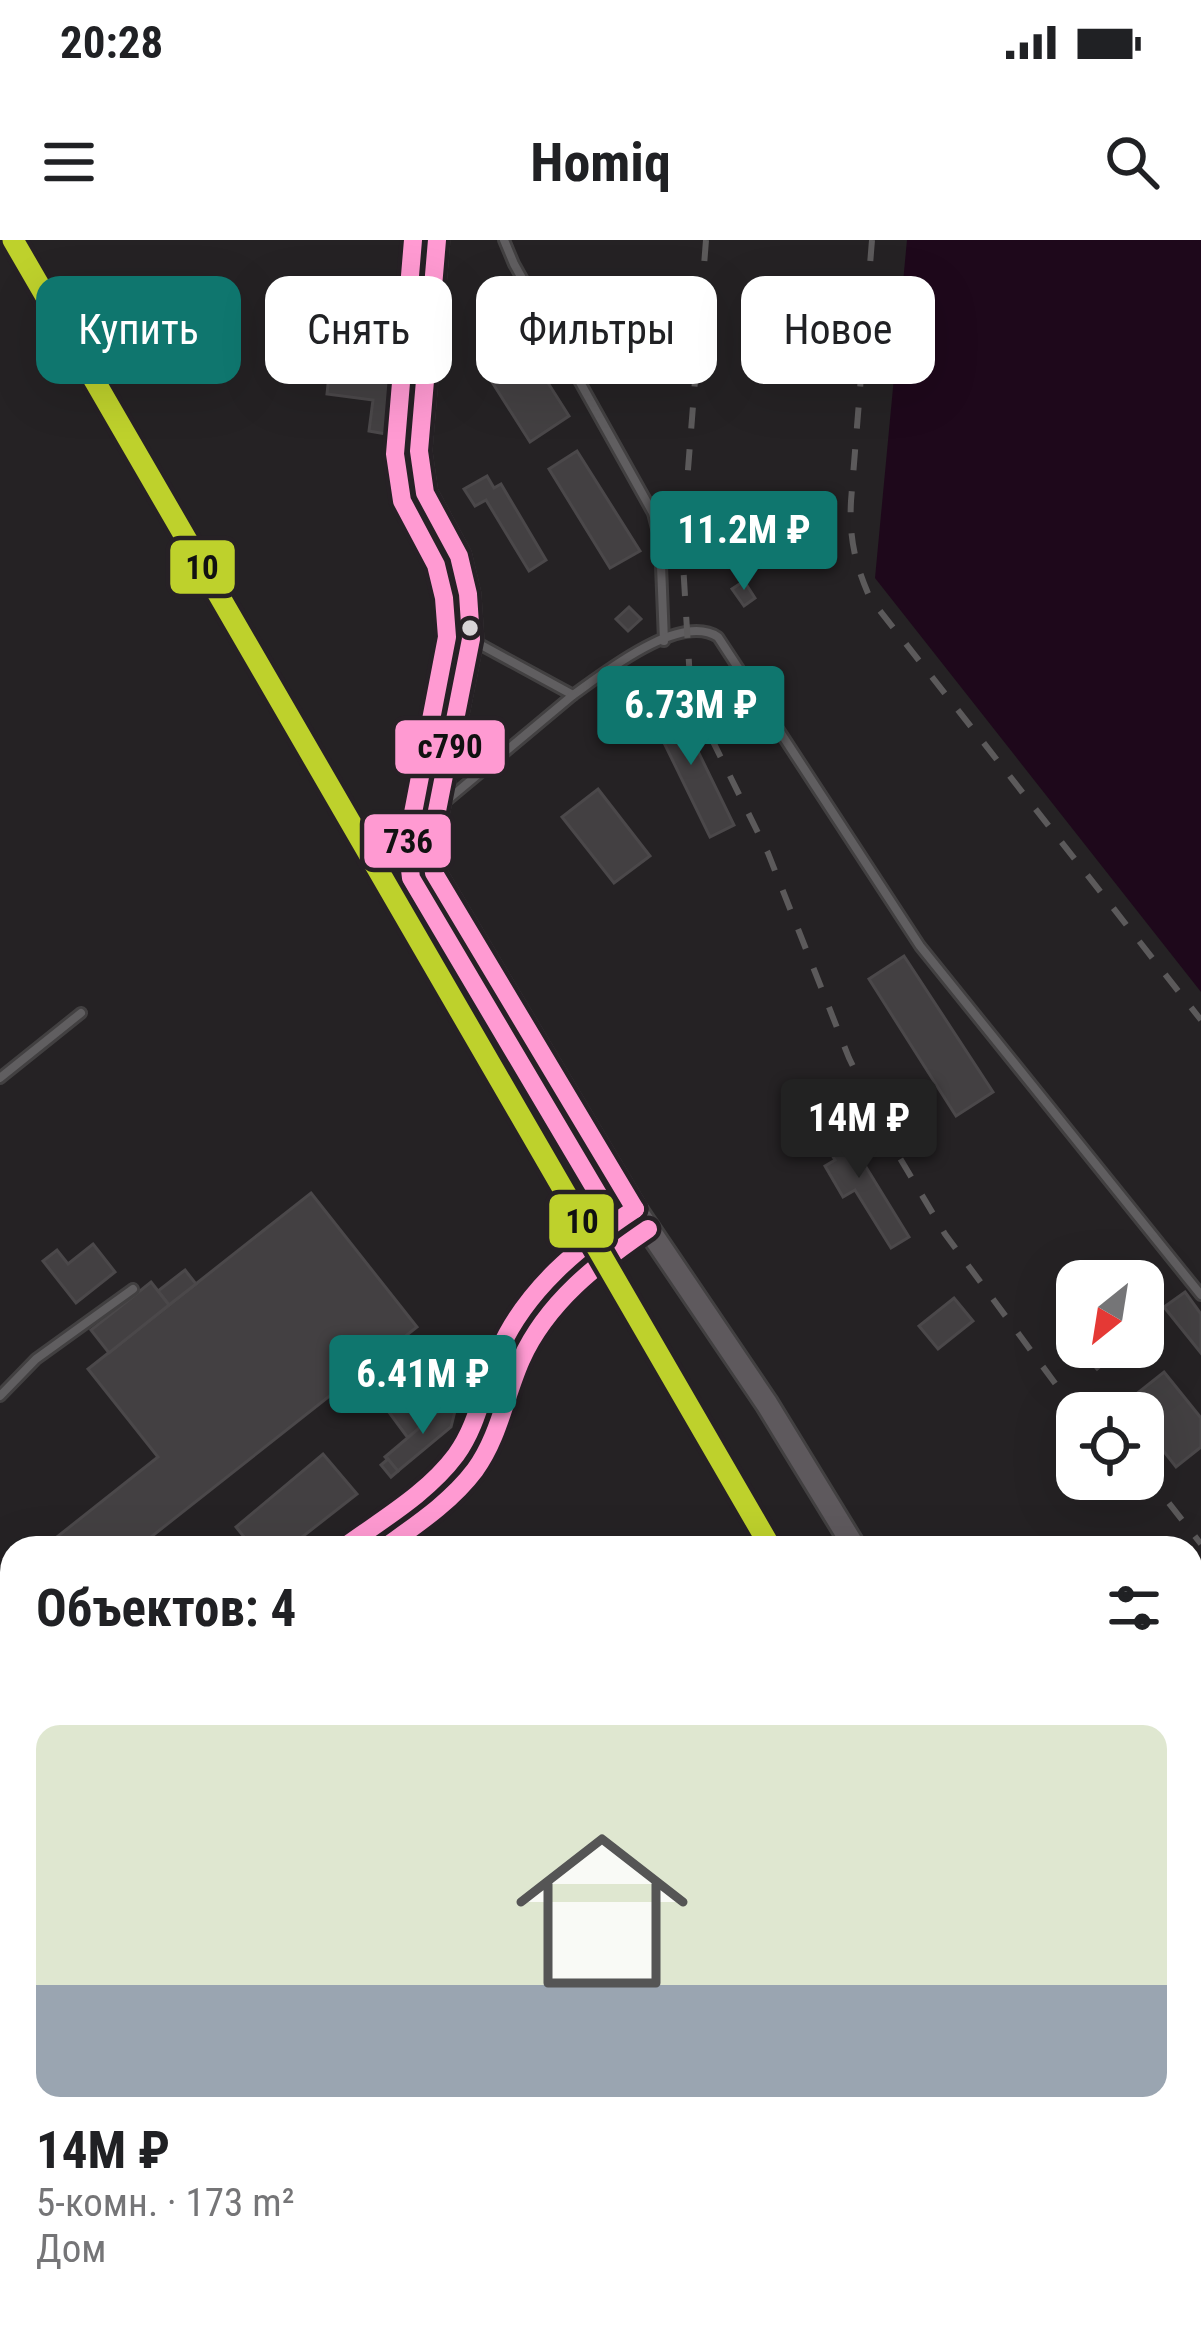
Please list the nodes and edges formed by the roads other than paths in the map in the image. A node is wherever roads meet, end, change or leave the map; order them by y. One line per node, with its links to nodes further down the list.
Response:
1 (437, 240): 3 (main road)
2 (504, 240): 4 (lane)
3 (471, 639): 5 (lane); 6 (main road)
4 (664, 640): 5 (lane); 11 (lane)
5 (573, 695): 6 (lane)
6 (438, 807): 9 (main road)
7 (81, 1013): 8 (lane)
8 (0, 1078)
9 (635, 1209): 13 (street); 14 (main road)
10 (133, 1288): 12 (lane)
11 (1201, 1294)
12 (0, 1396)
13 (358, 1536)
14 (848, 1536)

